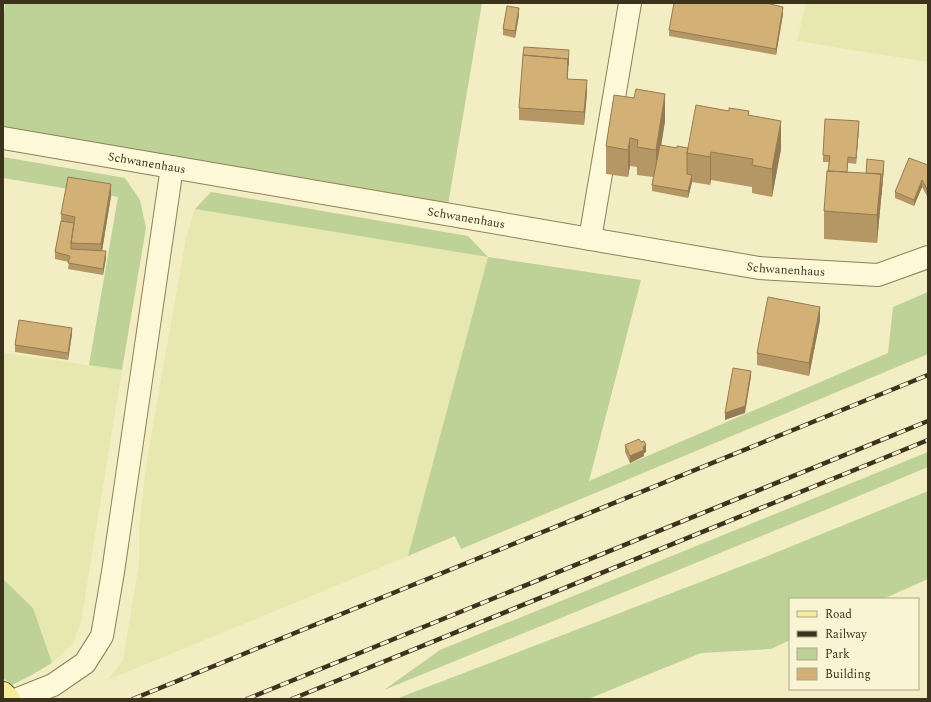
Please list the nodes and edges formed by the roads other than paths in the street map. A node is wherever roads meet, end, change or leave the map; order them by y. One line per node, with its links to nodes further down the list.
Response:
1 (630, 3): 4 (street)
2 (3, 138): 3 (street, Schwanenhaus)
3 (172, 167): 4 (street, Schwanenhaus); 8 (street)
4 (590, 239): 5 (street, Schwanenhaus)
5 (928, 257)
6 (3, 693): 7 (main road)
7 (9, 699)
8 (18, 699)

